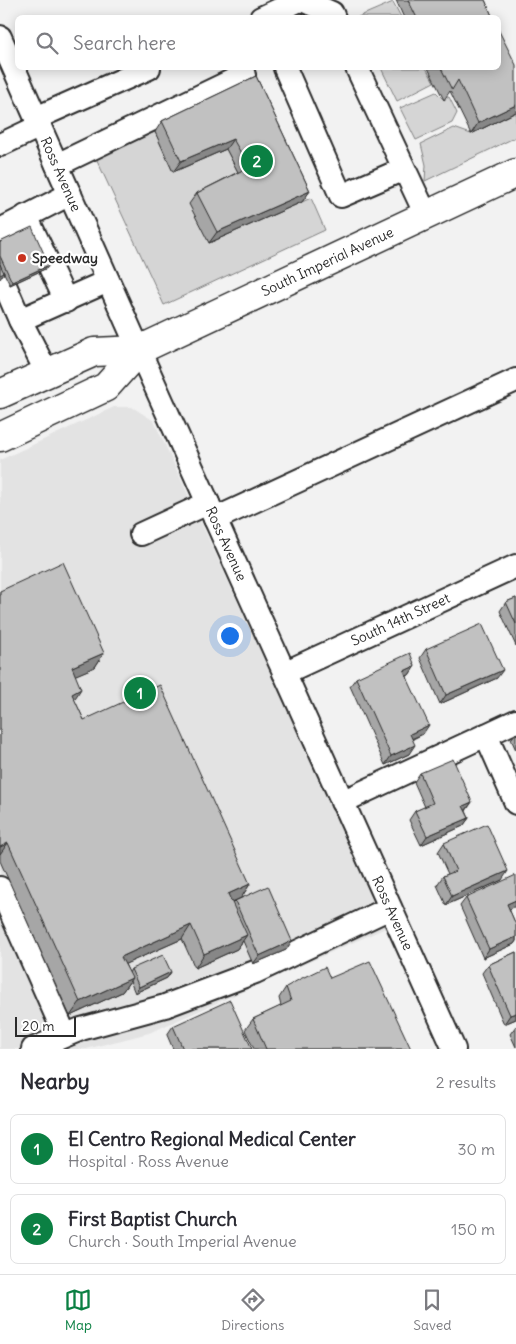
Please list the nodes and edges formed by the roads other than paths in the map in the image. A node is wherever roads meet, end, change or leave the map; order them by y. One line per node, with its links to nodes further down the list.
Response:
1 (301, 0): 2 (street); 3 (street)
2 (267, 15)
3 (333, 15)
4 (0, 37): 9 (street, Ross Avenue)
5 (145, 70): 9 (street)
6 (242, 70): 11 (street)
7 (286, 70): 12 (street)
8 (358, 70): 12 (street)
9 (38, 122): 10 (street); 11 (street, Ross Avenue)
10 (0, 144)
11 (57, 165): 14 (street, Ross Avenue)
12 (404, 169): 15 (street)
13 (516, 173): 15 (highway, South Imperial Avenue)
14 (70, 194): 16 (street); 19 (street, Ross Avenue)
15 (426, 215): 22 (highway, South Imperial Avenue)
16 (26, 216): 17 (street); 20 (street)
17 (0, 230)
18 (0, 274): 21 (street)
19 (108, 281): 20 (street); 22 (street, Ross Avenue)
20 (66, 300): 21 (street)
21 (20, 320): 23 (street)
22 (139, 350): 23 (highway, South Imperial Avenue); 26 (highway, South Imperial Avenue); 27 (street, Ross Avenue)
23 (47, 373): 25 (highway, South Imperial Avenue)
24 (516, 380): 27 (street)
25 (0, 394)
26 (0, 437)
27 (211, 511): 28 (street); 30 (street, Ross Avenue)
28 (140, 534)
29 (516, 566): 30 (street, South 14th Street)
30 (284, 673): 33 (street, Ross Avenue)
31 (516, 721): 32 (street)
32 (486, 735): 33 (street); 34 (street)
33 (342, 802): 36 (street, Ross Avenue)
34 (516, 803)
35 (0, 888): 37 (street)
36 (390, 908): 37 (street); 39 (street, Ross Avenue)
37 (65, 1036): 38 (street)
38 (33, 1049)
39 (454, 1049)

